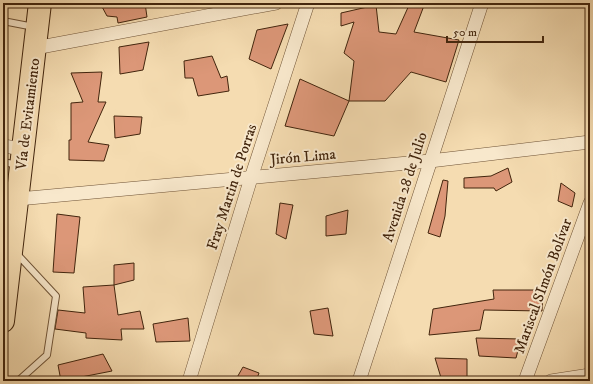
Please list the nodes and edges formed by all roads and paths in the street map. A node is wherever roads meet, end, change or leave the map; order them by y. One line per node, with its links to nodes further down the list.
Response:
1 (40, 3): 6 (highway, Vía de Evitamiento)
2 (276, 3): 6 (street)
3 (308, 3): 10 (street, Fray Martin de Porras)
4 (482, 3): 9 (street, Avenida 28 de Julio)
5 (3, 21): 6 (lane)
6 (36, 38): 8 (highway, Vía de Evitamiento)
7 (590, 142): 9 (street, Jirón Lima)
8 (13, 156): 11 (highway, Vía de Evitamiento)
9 (430, 161): 10 (street, Jirón Lima); 18 (street, Avenida 28 de Julio)
10 (251, 178): 11 (street, Jirón Lima); 17 (street, Fray Martin de Porras)
11 (18, 200): 13 (highway, Vía de Evitamiento)
12 (590, 203): 19 (street, Mariscal SImón Bolívar)
13 (12, 249): 14 (highway, Vía de Evitamiento); 16 (lane)
14 (3, 321)
15 (590, 375): 20 (street)
16 (18, 381)
17 (189, 381)
18 (359, 381)
19 (526, 381)
20 (551, 381)

